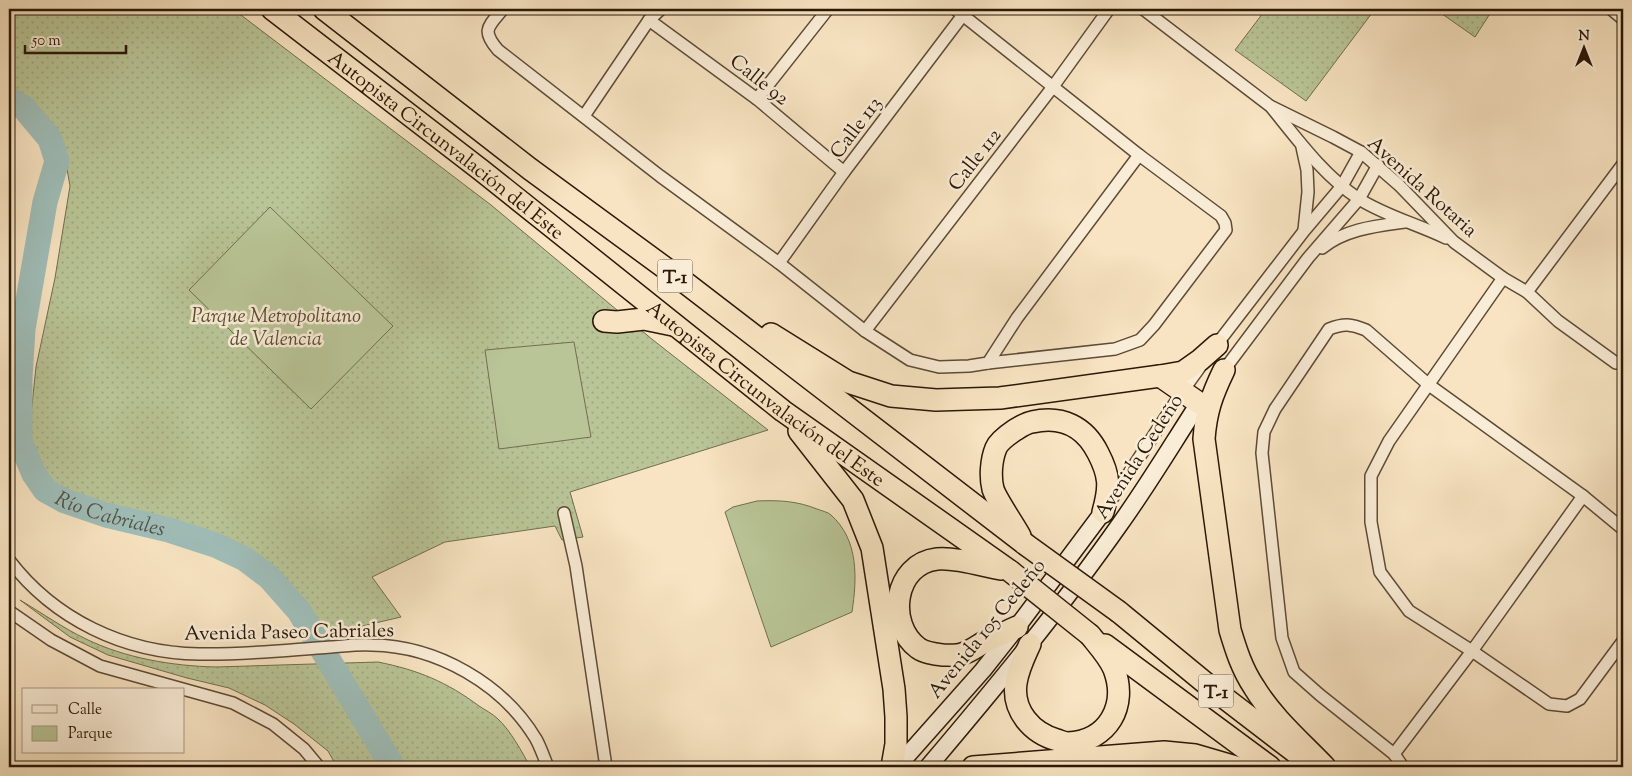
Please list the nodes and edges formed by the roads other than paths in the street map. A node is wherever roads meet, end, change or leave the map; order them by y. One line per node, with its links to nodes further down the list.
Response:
1 (272, 9): 29 (highway, Autopista Circunvalación del Este / T-1)
2 (324, 9): 31 (highway, Autopista Circunvalación del Este / T-1)
3 (503, 9): 15 (street)
4 (661, 9): 11 (street)
5 (828, 9): 13 (street)
6 (1109, 9): 12 (street, Calle 112)
7 (1143, 9): 14 (street, Avenida Rotaria)
8 (1610, 9): 10 (street)
9 (959, 12): 12 (street); 21 (street, Calle 113)
10 (1623, 19)
11 (649, 20): 13 (street, Calle 92); 15 (street)
12 (1052, 88): 18 (street); 34 (street, Calle 112)
13 (757, 100): 21 (street, Calle 92)
14 (1270, 106): 16 (street); 17 (street, Avenida Rotaria)
15 (584, 116): 28 (street)
16 (1300, 143): 22 (street); 25 (street)
17 (1361, 152): 20 (street, Avenida Rotaria); 22 (street, Avenida Cedeño)
18 (1139, 155): 36 (street); 36 (street)
19 (1623, 164): 32 (street)
20 (1378, 165): 23 (street, Avenida Cedeño); 26 (street, Avenida Rotaria)
21 (844, 172): 28 (street, Calle 113)
22 (1342, 186): 23 (street); 25 (street, Avenida Cedeño)
23 (1359, 199): 24 (street); 27 (street, Avenida Cedeño)
24 (1405, 222): 26 (street); 27 (street)
25 (1304, 231): 35 (street, Avenida Cedeño)
26 (1454, 242): 30 (street, Avenida Rotaria)
27 (1308, 258): 38 (street, Avenida Cedeño)
28 (779, 263): 34 (street)
29 (616, 278): 33 (highway, Autopista Circunvalación del Este / T-1); 33 (highway)
30 (1503, 278): 32 (street, Avenida Rotaria); 40 (street)
31 (687, 284): 39 (highway); 47 (highway, Autopista Circunvalación del Este / T-1)
32 (1527, 292): 37 (street, Avenida Rotaria)
33 (675, 325): 42 (highway, Autopista Circunvalación del Este / T-1)
34 (865, 331): 36 (street)
35 (1217, 344): 39 (highway); 41 (street, Avenida Cedeño)
36 (988, 362)
37 (1623, 364)
38 (1224, 370): 41 (street, Avenida Cedeño); 71 (highway)
39 (1160, 376): 41 (highway)
40 (1429, 385): 43 (street); 55 (street); 60 (street)
41 (1190, 397): 44 (street, Avenida Cedeño); 54 (main road, Avenida Cedeño)
42 (783, 411): 49 (highway, Autopista Circunvalación del Este / T-1); 64 (highway)
43 (1583, 496): 46 (street); 55 (street)
44 (1103, 512): 47 (highway); 51 (main road, Avenida 105 Cedeño)
45 (564, 513): 63 (street)
46 (1623, 529)
47 (1025, 544): 70 (highway, Autopista Circunvalación del Este / T-1, bridge)
48 (9, 560): 62 (street, Avenida Paseo Cabriales)
49 (1010, 571): 51 (highway); 52 (highway, Autopista Circunvalación del Este / T-1, bridge)
50 (9, 611): 58 (street)
51 (1017, 627): 65 (main road, Avenida 105 Cedeño)
52 (1090, 634): 54 (highway); 69 (highway, Autopista Circunvalación del Este / T-1)
53 (1623, 641): 56 (street)
54 (1030, 644): 66 (main road, Avenida Cedeño)
55 (1472, 651): 56 (street); 60 (street)
56 (1613, 655): 57 (street)
57 (1623, 662)
58 (179, 688)
59 (185, 690): 61 (street)
60 (1394, 754): 72 (street)
61 (319, 767)
62 (548, 767)
63 (606, 767)
64 (892, 767)
65 (897, 767)
66 (928, 767)
67 (973, 767): 68 (highway)
68 (1236, 767)
69 (1270, 767)
70 (1315, 767)
71 (1325, 767)
72 (1403, 767)

